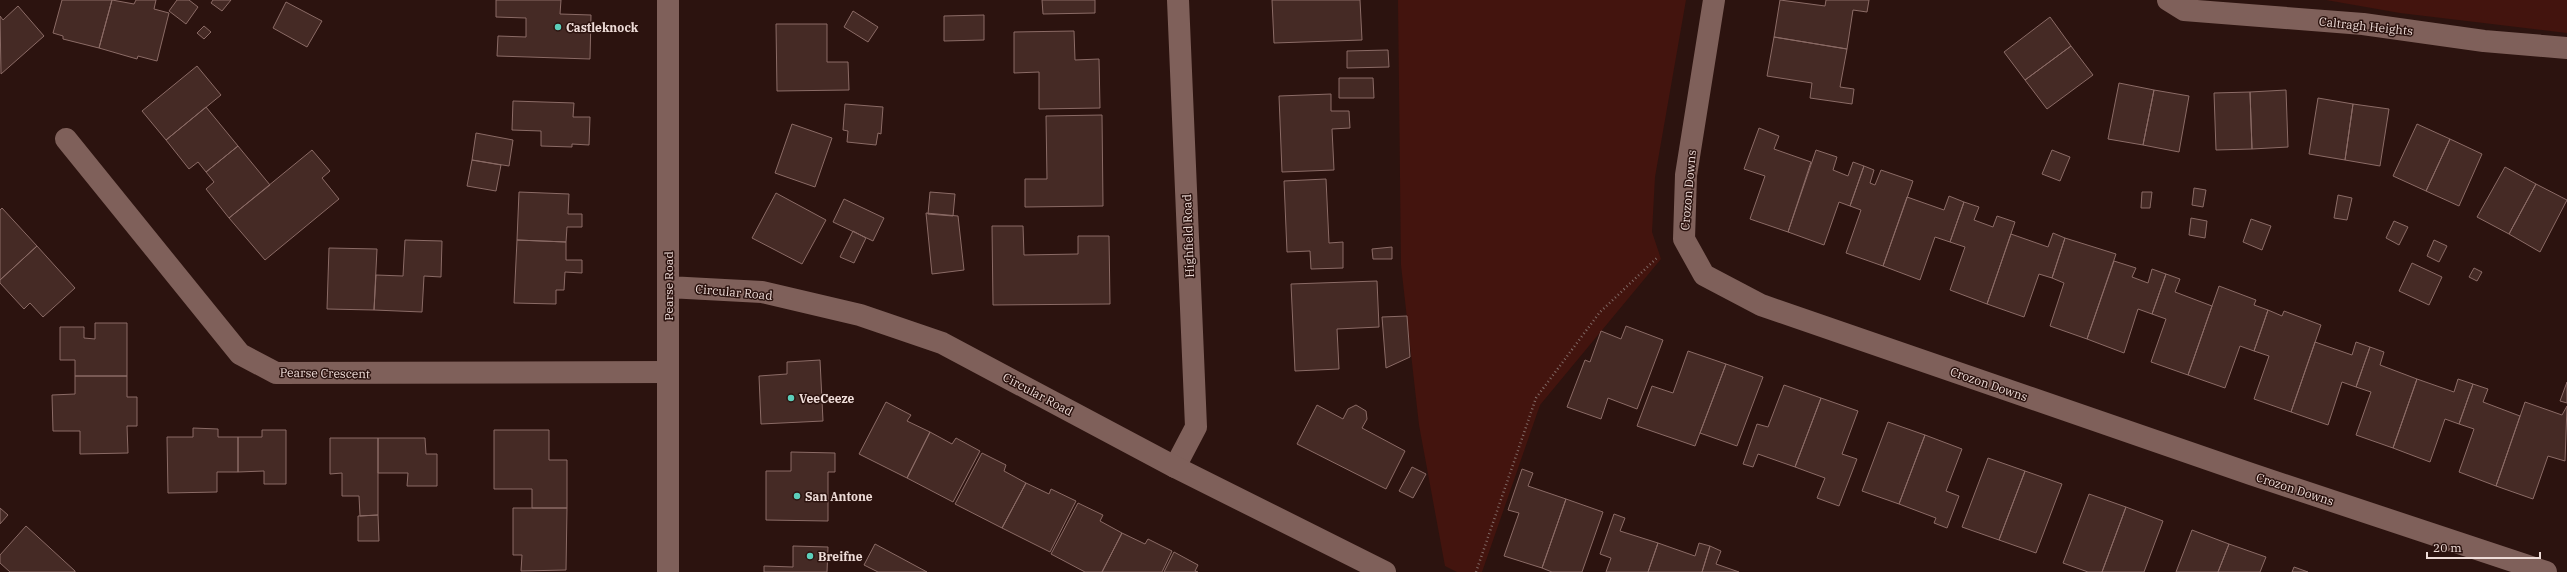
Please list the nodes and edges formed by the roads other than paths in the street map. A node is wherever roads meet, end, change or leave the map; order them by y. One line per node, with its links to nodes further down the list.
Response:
1 (668, 0): 7 (street, Pearse Road)
2 (1178, 0): 9 (street, Highfield Road)
3 (1714, 0): 12 (street, Crozon Downs)
4 (2168, 0): 5 (street, Caltragh Heights)
5 (2567, 48)
6 (66, 139): 8 (street, Pearse Crescent)
7 (668, 286): 8 (street, Pearse Road); 9 (street, Circular Road)
8 (668, 372): 10 (street, Pearse Road)
9 (1175, 467): 11 (street, Circular Road)
10 (668, 572)
11 (1385, 572)
12 (2546, 572)

